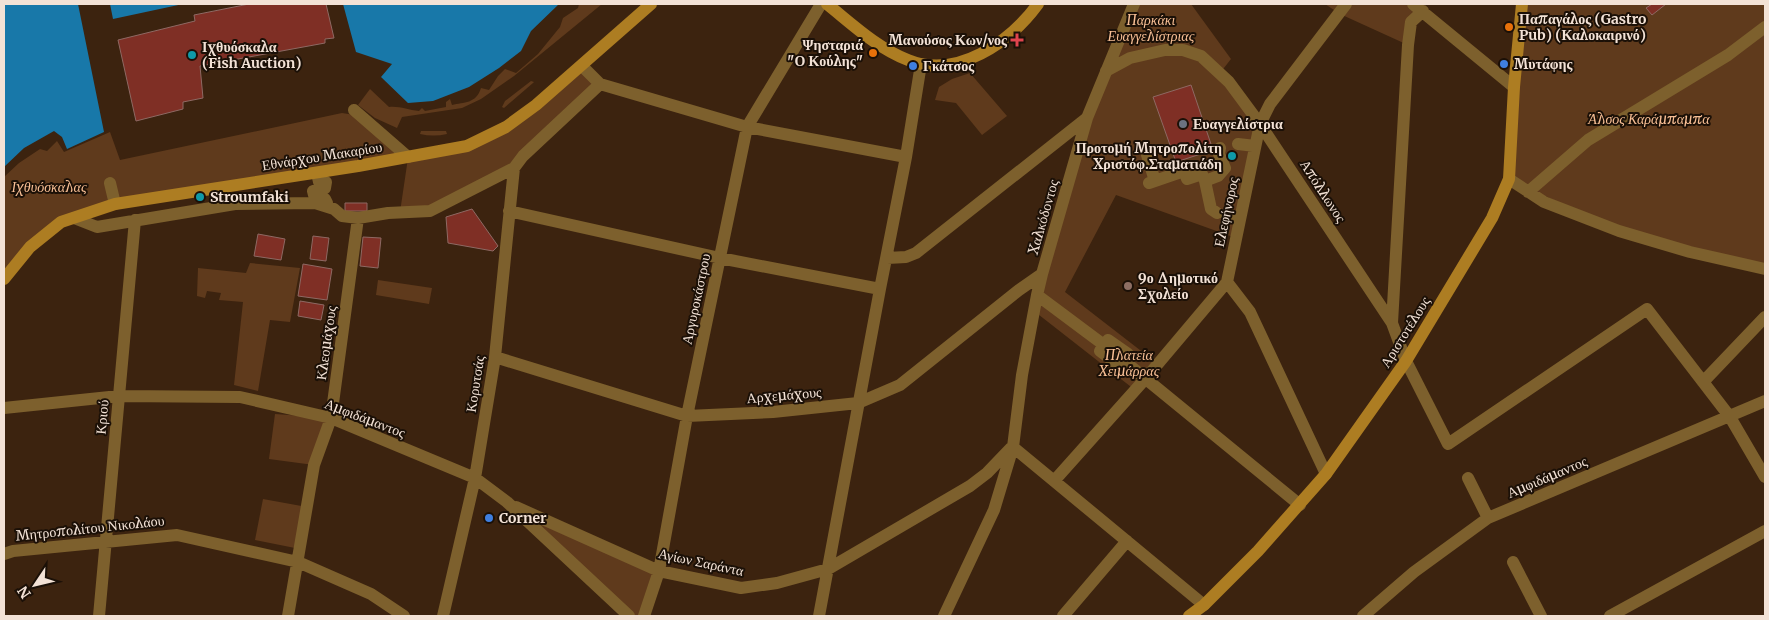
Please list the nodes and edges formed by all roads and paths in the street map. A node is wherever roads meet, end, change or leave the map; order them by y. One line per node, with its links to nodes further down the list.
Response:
1 (651, 4): 11 (street, Εθνάρχου Μακαρίου)
2 (821, 4): 18 (street, Αργυροκάστρου)
3 (827, 4): 10 (street)
4 (1038, 4): 10 (street)
5 (1134, 4): 12 (street, Χαλκόδοντος)
6 (1346, 4): 17 (street, Ελεφήνορος)
7 (1522, 4): 14 (street, Αριστοτέλους)
8 (1418, 7): 14 (street); 48 (street)
9 (1765, 27): 30 (street)
10 (920, 64): 24 (street)
11 (582, 66): 13 (street); 23 (street, Εθνάρχου Μακαρίου)
12 (1106, 71): 16 (street, Χαλκόδοντος); 17 (street, Απόλλωνος)
13 (600, 84): 18 (street); 25 (street)
14 (1514, 87): 27 (street, Αριστοτέλους)
15 (354, 110): 23 (street)
16 (1088, 118): 39 (street); 41 (street, Χαλκόδοντος)
17 (1260, 124): 20 (street, Ελεφήνορος); 48 (street, Απόλλωνος)
18 (747, 127): 24 (street); 38 (street, Αργυροκάστρου)
19 (1238, 144): 20 (street)
20 (1255, 146): 34 (street, Ελεφήνορος)
21 (1220, 148): 28 (street)
22 (1147, 155): 28 (street)
23 (408, 157): 26 (street, Εθνάρχου Μακαρίου)
24 (906, 157): 39 (street)
25 (514, 168): 33 (street, Κορυτσάς); 36 (street)
26 (317, 173): 31 (street, Εθνάρχου Μακαρίου); 32 (street)
27 (1509, 179): 30 (street); 50 (street, Αριστοτέλους)
28 (1205, 181): 34 (street)
29 (110, 183): 31 (street)
30 (1528, 192): 40 (street)
31 (115, 204): 35 (street, Εθνάρχου Μακαρίου)
32 (329, 208): 36 (street); 37 (street)
33 (509, 212): 38 (street); 49 (street, Κορυτσάς)
34 (1240, 217): 44 (street, Ελεφήνορος)
35 (74, 218): 37 (street); 43 (street, Εθνάρχου Μακαρίου)
36 (358, 218): 59 (street, Κλεομάχους)
37 (135, 220): 53 (street, Κριού)
38 (720, 258): 45 (street); 57 (street, Αργυροκάστρου)
39 (887, 258): 45 (street)
40 (1759, 267): 42 (street)
41 (1042, 274): 46 (street, Χαλκόδοντος); 55 (street, Αρχεμάχους)
42 (1765, 278)
43 (4, 279)
44 (1227, 282): 51 (street, Ελεφήνορος); 61 (street)
45 (880, 289): 55 (street)
46 (1037, 295): 51 (street); 60 (street, Χαλκόδοντος)
47 (1765, 317): 52 (street)
48 (1392, 323): 50 (street, Απόλλωνος)
49 (495, 357): 57 (street, Αρχεμάχους); 63 (street, Κορυτσάς)
50 (1406, 362): 52 (street, Απόλλωνος); 61 (street, Αριστοτέλους)
51 (1146, 378): 65 (street, Ελεφήνορος); 67 (street)
52 (1703, 382): 58 (street)
53 (119, 396): 56 (street, Αμφιδάμαντος); 59 (street, Αμφιδάμαντος); 70 (street, Κριού)
54 (1765, 401): 58 (street, Αμφιδάμαντος)
55 (858, 403): 57 (street, Αρχεμάχους); 75 (street)
56 (4, 408)
57 (687, 416): 76 (street, Αργυροκάστρου)
58 (1730, 417): 62 (street); 68 (street, Αμφιδάμαντος)
59 (331, 418): 63 (street, Αμφιδάμαντος); 73 (street, Κλεομάχους)
60 (1013, 447): 65 (street); 75 (street, Αγίων Σαράντα); 85 (street, Χαλκόδοντος)
61 (1326, 474): 67 (street, Αριστοτέλους)
62 (1765, 477)
63 (476, 478): 66 (street, Αμφιδάμαντος); 81 (street, Κορυτσάς)
64 (1468, 478): 68 (street)
65 (1054, 481): 71 (street)
66 (507, 502): 76 (street, Αγίων Σαράντα); 82 (street, Αμφιδάμαντος)
67 (1300, 506): 77 (street, Αριστοτέλους)
68 (1488, 518): 88 (street, Αμφιδάμαντος)
69 (1765, 531): 90 (street)
70 (106, 540): 72 (street, Μητροπολίτου Νικολάου); 73 (street, Μητροπολίτου Νικολάου); 78 (street, Κριού)
71 (1127, 541): 77 (street); 86 (street)
72 (4, 554)
73 (298, 562): 79 (street, Κλεομάχους); 80 (street, Μητροπολίτου Νικολάου)
74 (1513, 562): 89 (street)
75 (828, 569): 76 (street, Αγίων Σαράντα); 84 (street)
76 (659, 571): 83 (street, Αργυροκάστρου)
77 (1204, 605): 87 (street, Αριστοτέλους)
78 (99, 616)
79 (288, 616)
80 (404, 616)
81 (443, 616)
82 (629, 616)
83 (644, 616)
84 (819, 616)
85 (944, 616)
86 (1063, 616)
87 (1189, 616)
88 (1363, 616)
89 (1541, 616)
90 (1610, 616)

